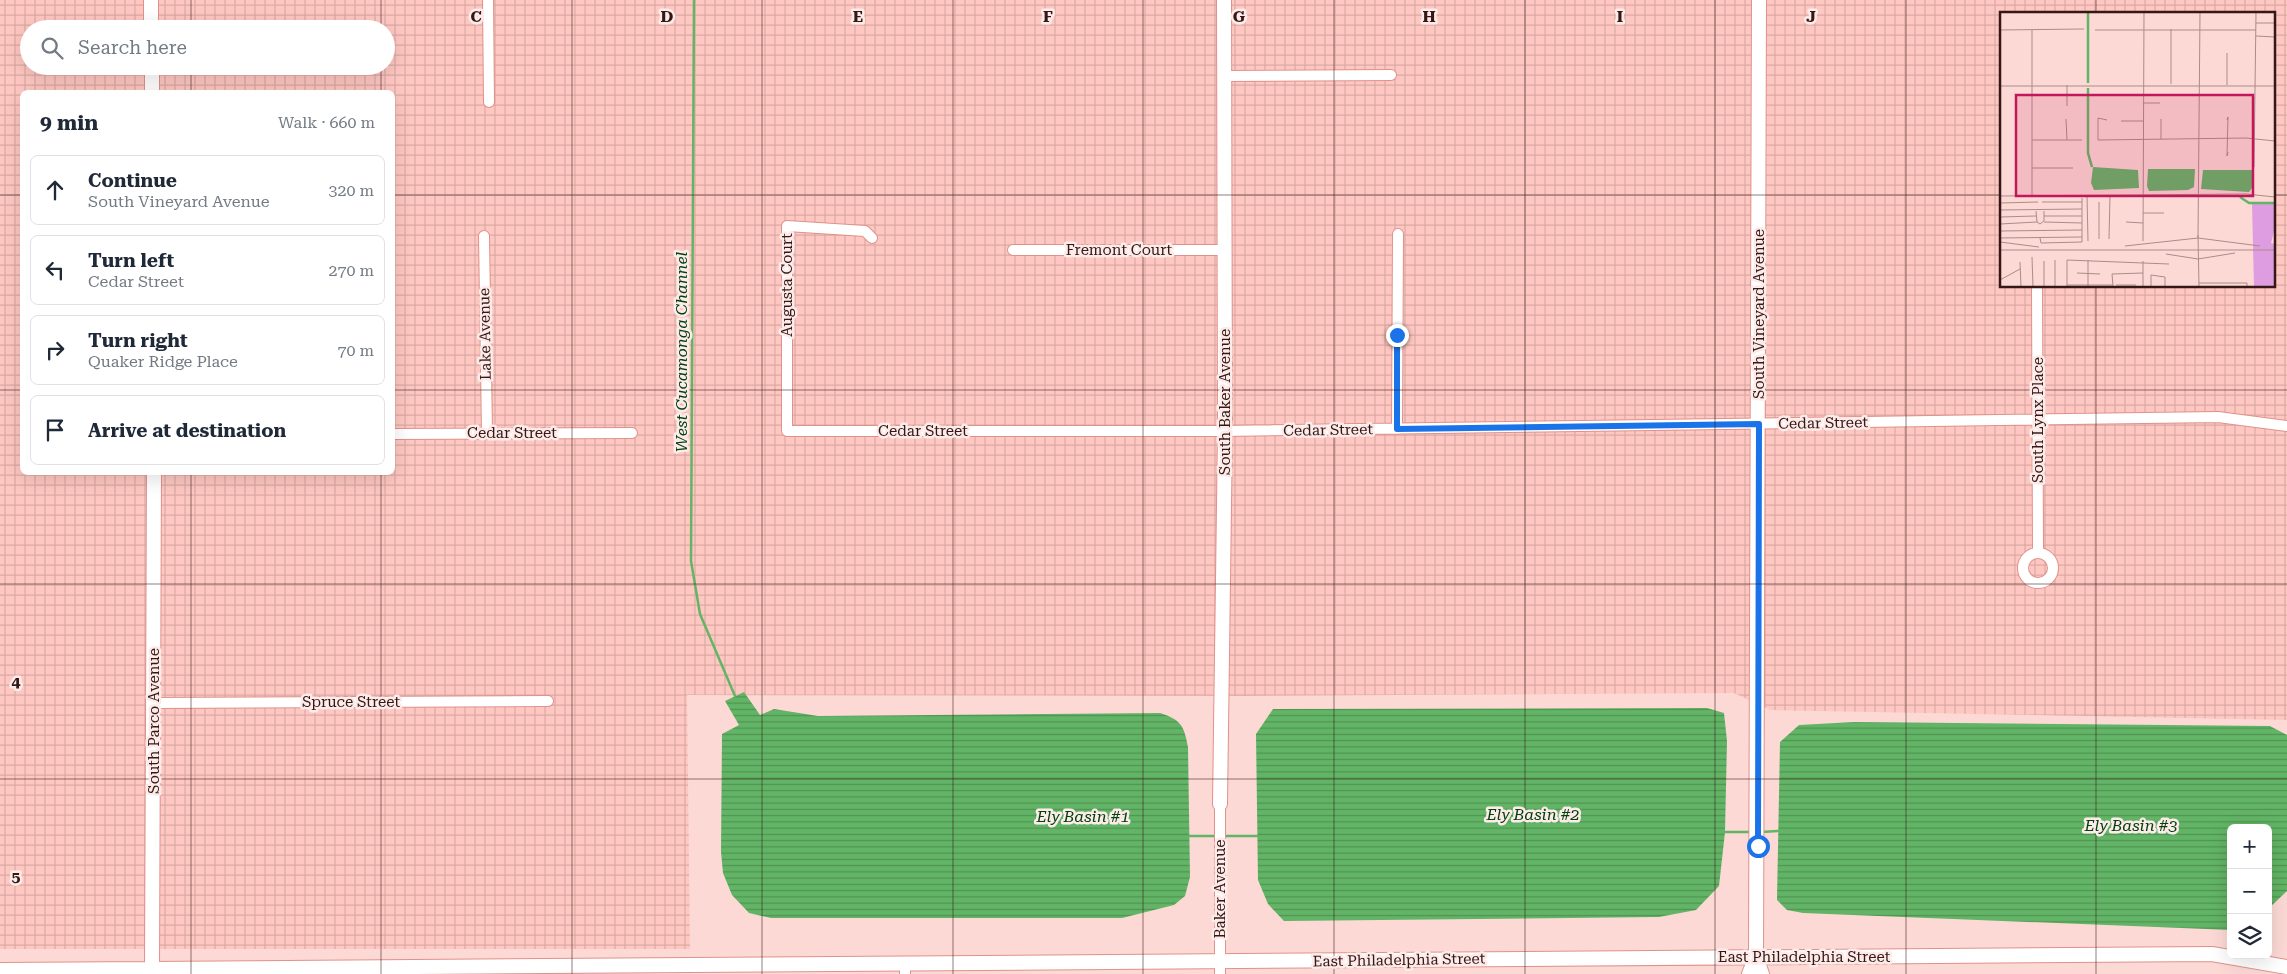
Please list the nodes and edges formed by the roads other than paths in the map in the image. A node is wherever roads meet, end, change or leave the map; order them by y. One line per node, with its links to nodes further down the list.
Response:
1 (151, 0): 5 (street)
2 (488, 0): 10 (street)
3 (1224, 0): 8 (street, South Baker Avenue)
4 (1759, 0): 18 (street, South Vineyard Avenue)
5 (151, 20)
6 (152, 75): 9 (street)
7 (1391, 75): 8 (street)
8 (1225, 76): 15 (street, South Baker Avenue)
9 (152, 90)
10 (489, 102)
11 (1398, 234): 20 (street)
12 (484, 236): 23 (street, Lake Avenue)
13 (872, 238): 22 (street, Augusta Court)
14 (1013, 250): 15 (street, Fremont Court)
15 (1225, 250): 21 (street, South Baker Avenue)
16 (2038, 288): 17 (street, South Lynx Place)
17 (2039, 419): 18 (street, Cedar Street); 19 (street, Cedar Street); 27 (street, South Lynx Place)
18 (1759, 424): 20 (street, Cedar Street); 31 (street, South Vineyard Avenue)
19 (2287, 426)
20 (1397, 429): 21 (street, Cedar Street)
21 (1225, 431): 22 (street, Cedar Street); 30 (street, South Baker Avenue)
22 (788, 432)
23 (487, 433): 24 (street, Cedar Street); 25 (street, Cedar Street)
24 (632, 433)
25 (395, 434)
26 (154, 475): 29 (street, South Parco Avenue)
27 (2038, 553)
28 (548, 701): 29 (street, Spruce Street)
29 (154, 703): 34 (street, South Parco Avenue)
30 (1220, 804): 33 (street, Baker Avenue)
31 (1756, 957): 32 (street, East Philadelphia Street); 33 (street, East Philadelphia Street); 39 (street, South Vineyard Avenue); 40 (street, South Vineyard Avenue)
32 (2287, 967)
33 (1220, 968): 35 (street, East Philadelphia Street)
34 (152, 969): 36 (street, East Philadelphia Street); 38 (street, East Philadelphia Street)
35 (905, 969): 37 (street, East Philadelphia Street)
36 (0, 970)
37 (687, 970): 38 (street, East Philadelphia Street)
38 (228, 972)
39 (1749, 974)
40 (1762, 974)

